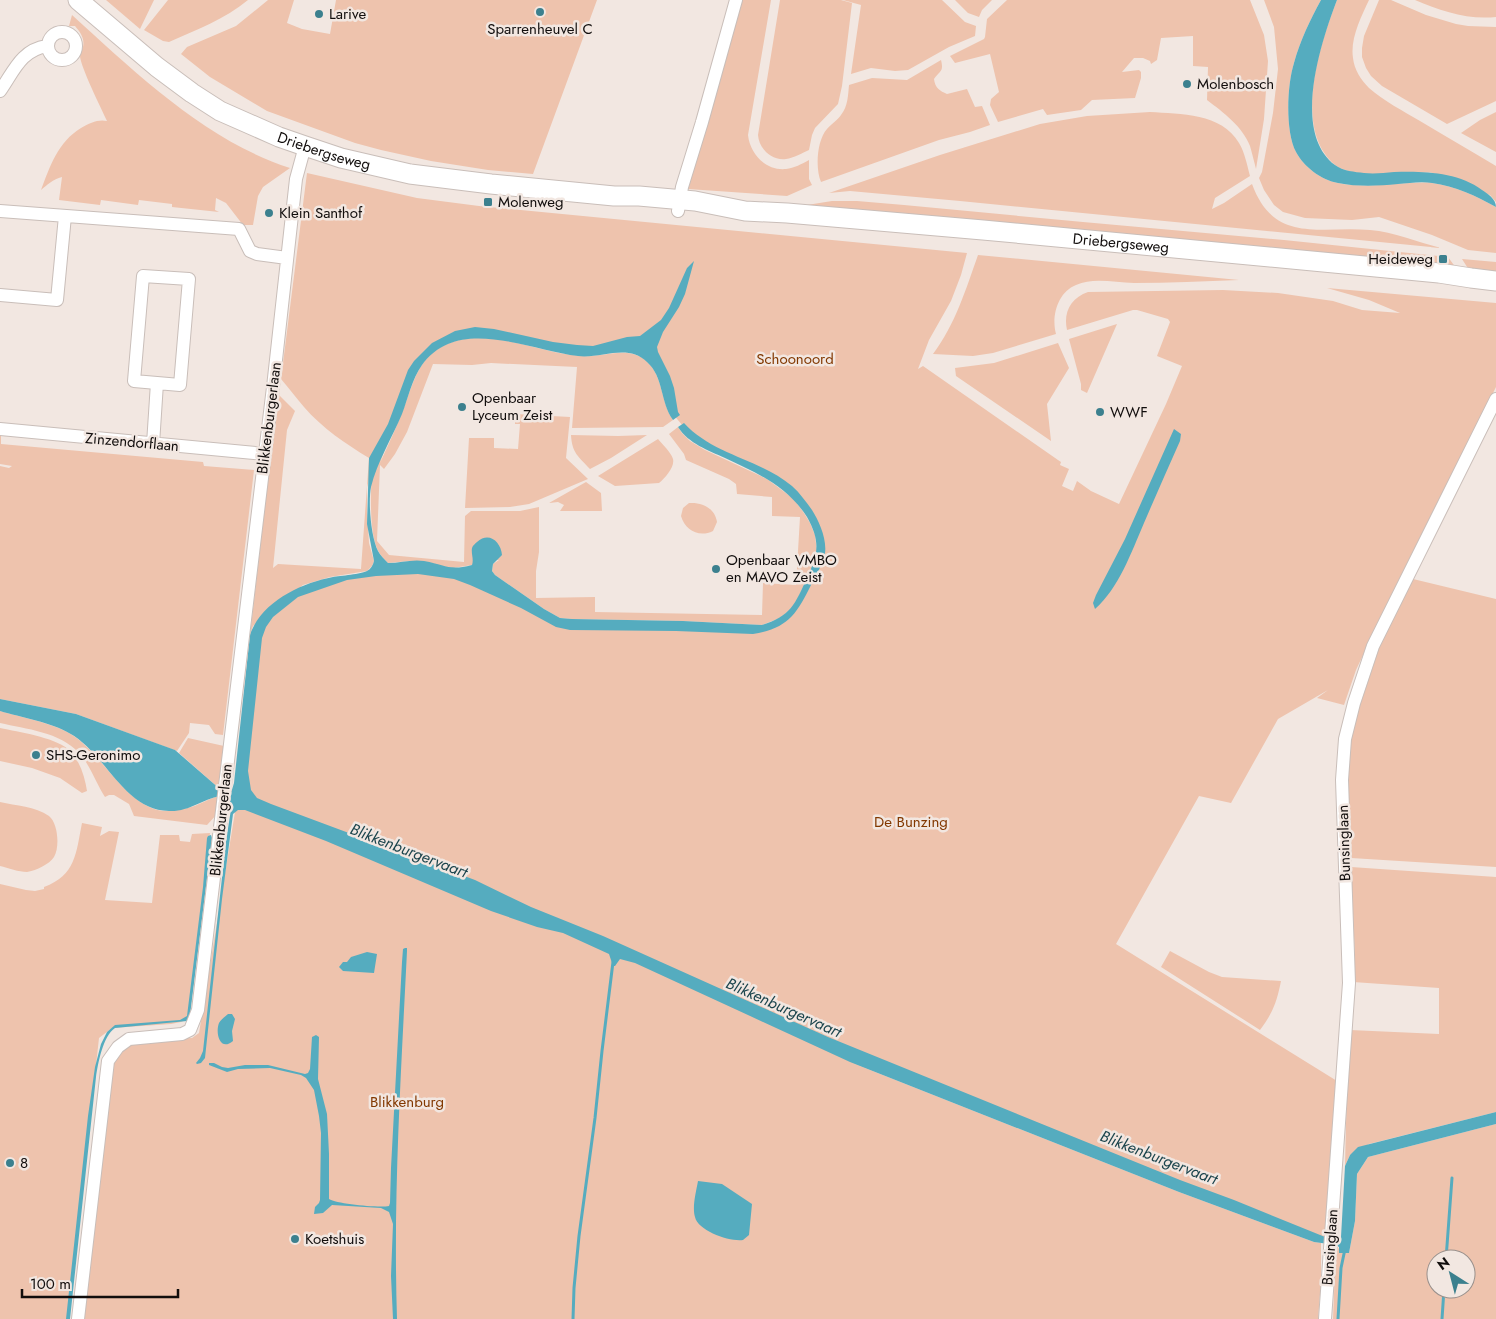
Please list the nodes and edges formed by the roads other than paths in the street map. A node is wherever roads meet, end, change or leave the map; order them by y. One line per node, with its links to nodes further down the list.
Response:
1 (78, 0): 5 (main road, Driebergseweg)
2 (736, 0): 6 (street)
3 (48, 46): 4 (street)
4 (0, 91)
5 (305, 146): 6 (main road, Driebergseweg); 9 (street, Blikkenburgerlaan)
6 (679, 205): 10 (main road, Driebergseweg)
7 (0, 211): 8 (street)
8 (65, 216): 9 (street); 11 (street)
9 (287, 258): 16 (street, Blikkenburgerlaan)
10 (1496, 281)
11 (0, 295)
12 (157, 383): 12 (street); 15 (street)
13 (1496, 399): 18 (street, Bunsinglaan)
14 (0, 429): 15 (street, Zinzendorflaan)
15 (153, 444): 16 (street, Zinzendorflaan)
16 (265, 454): 17 (street, Blikkenburgerlaan)
17 (78, 1319)
18 (1325, 1319)

